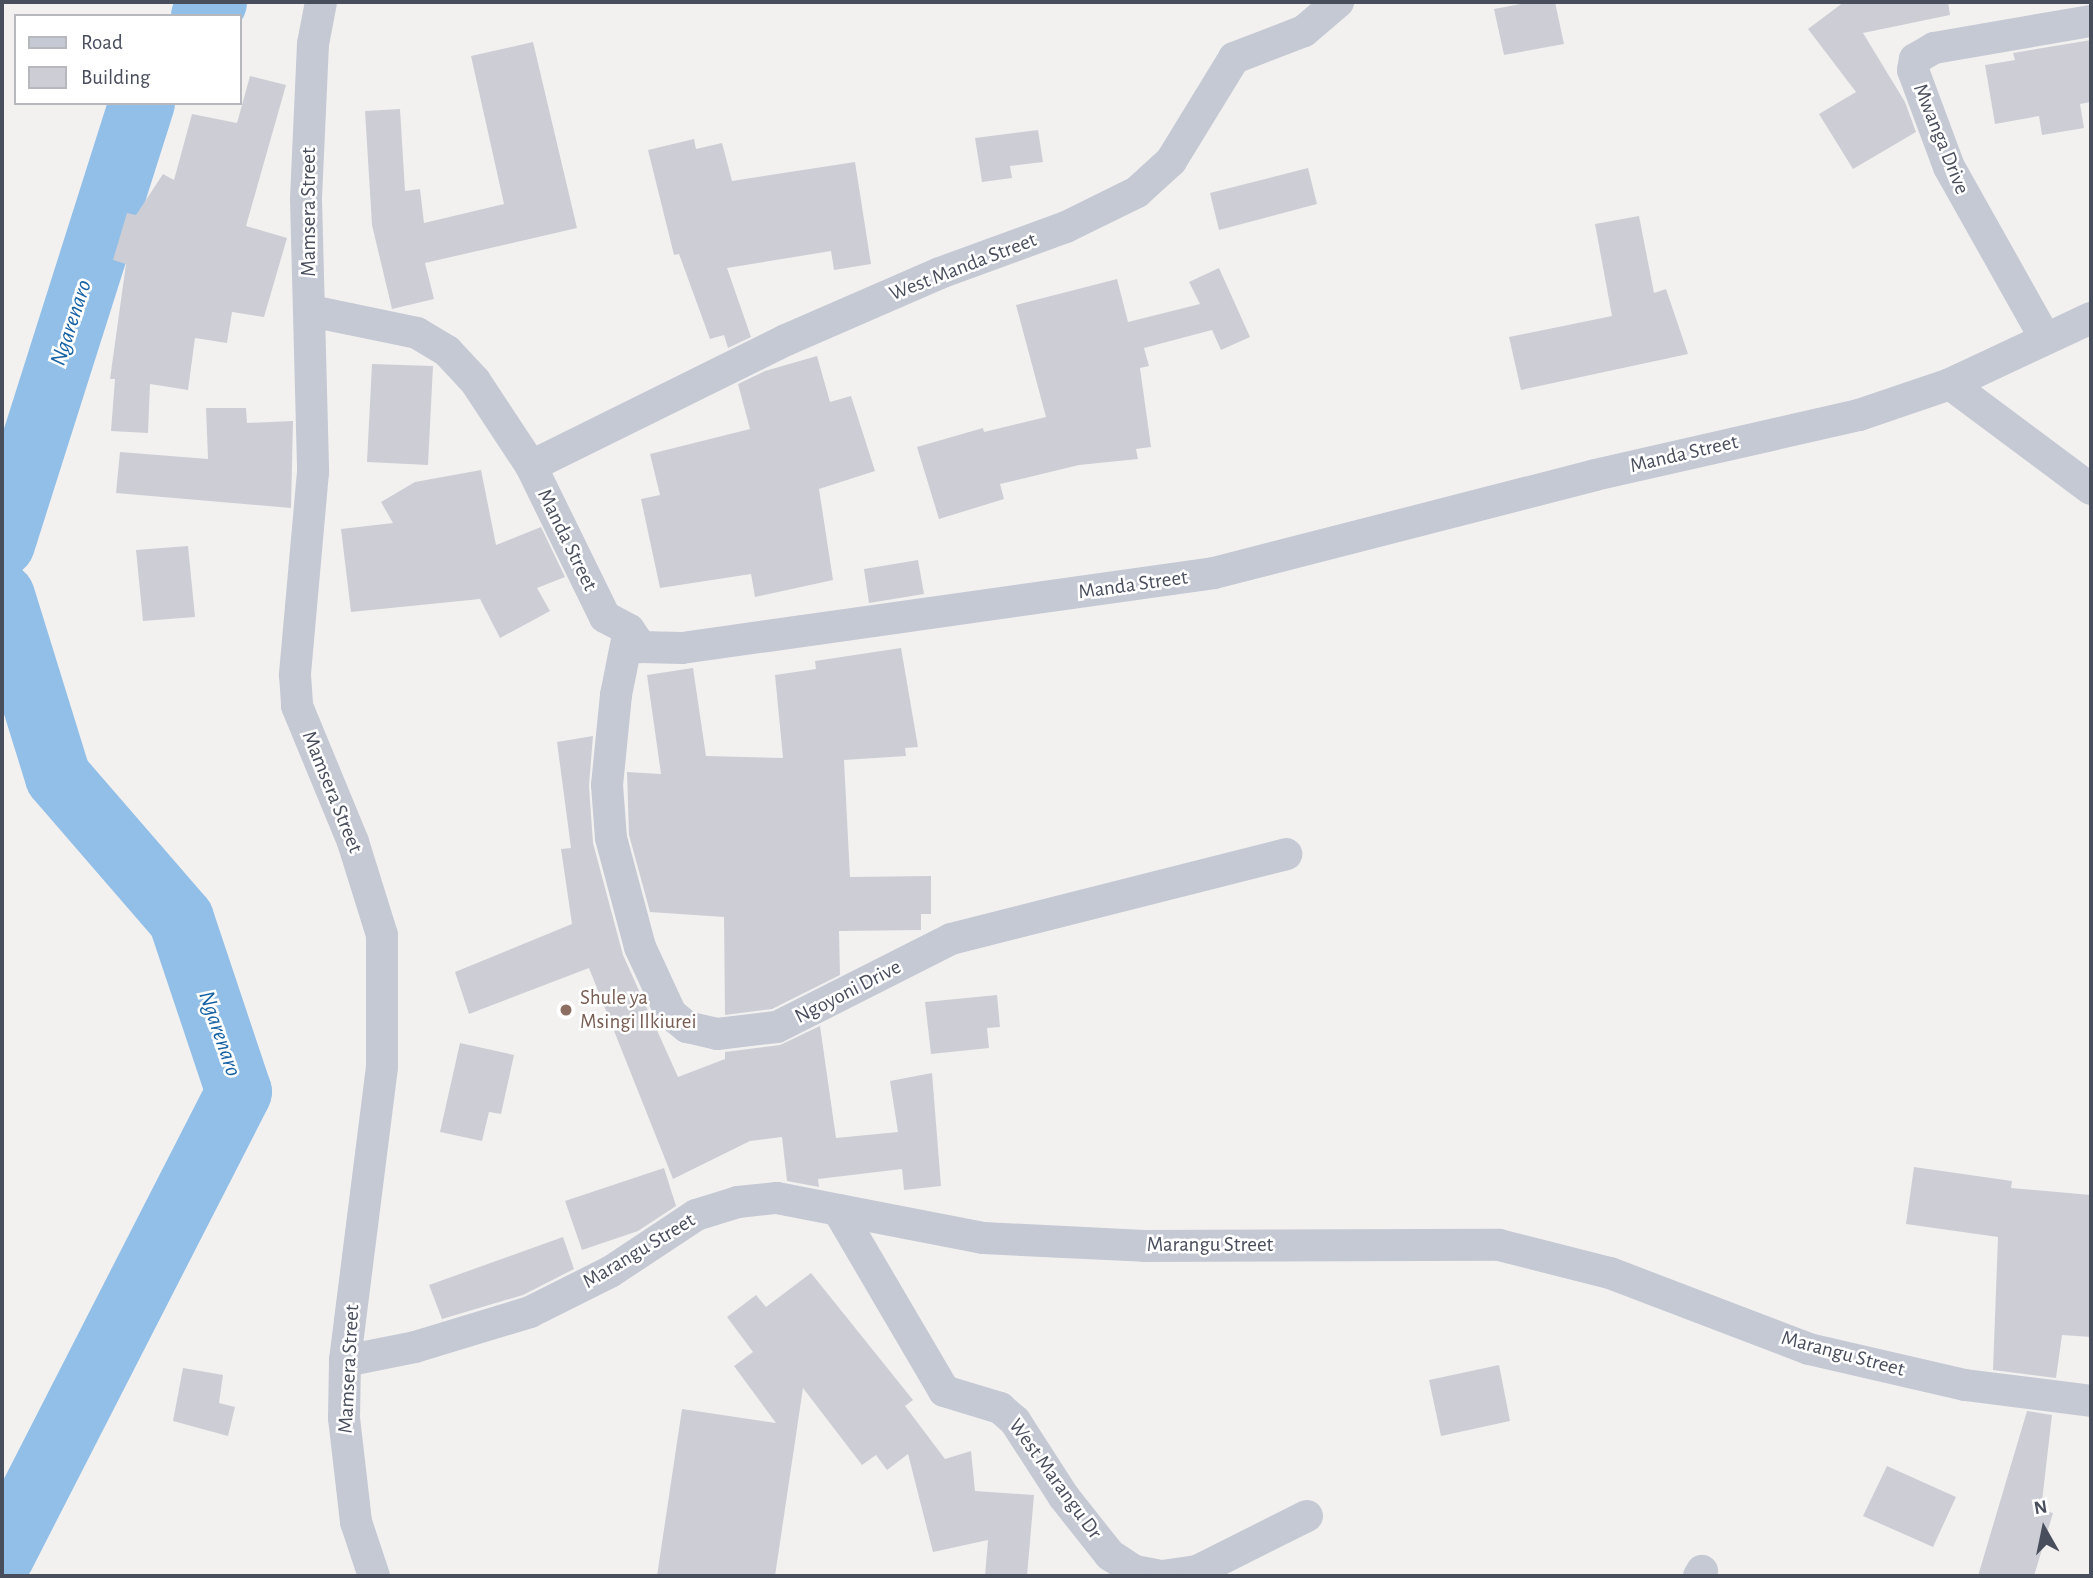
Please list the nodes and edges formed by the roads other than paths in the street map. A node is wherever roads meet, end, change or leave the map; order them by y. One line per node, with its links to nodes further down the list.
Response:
1 (321, 2): 4 (street, Mamsera Street)
2 (1338, 2): 8 (street, West Manda Street)
3 (2091, 21): 6 (street, Mwanga Drive)
4 (311, 311): 8 (street, Manda Street); 13 (street, Mamsera Street)
5 (2091, 318): 6 (street, Manda Street)
6 (2045, 338): 7 (street, Manda Street)
7 (1950, 384): 9 (street); 10 (street, Manda Street)
8 (531, 466): 10 (street, Manda Street)
9 (2091, 489)
10 (629, 630): 11 (street, Ngoyoni Drive)
11 (1286, 855)
12 (838, 1210): 13 (street, Marangu Street); 14 (street, Marangu Street); 17 (street, West Marangu Dr)
13 (345, 1362): 16 (street, Mamsera Street)
14 (2091, 1401)
15 (1307, 1516): 17 (street, West Marangu Dr)
16 (374, 1576)
17 (1161, 1576)

